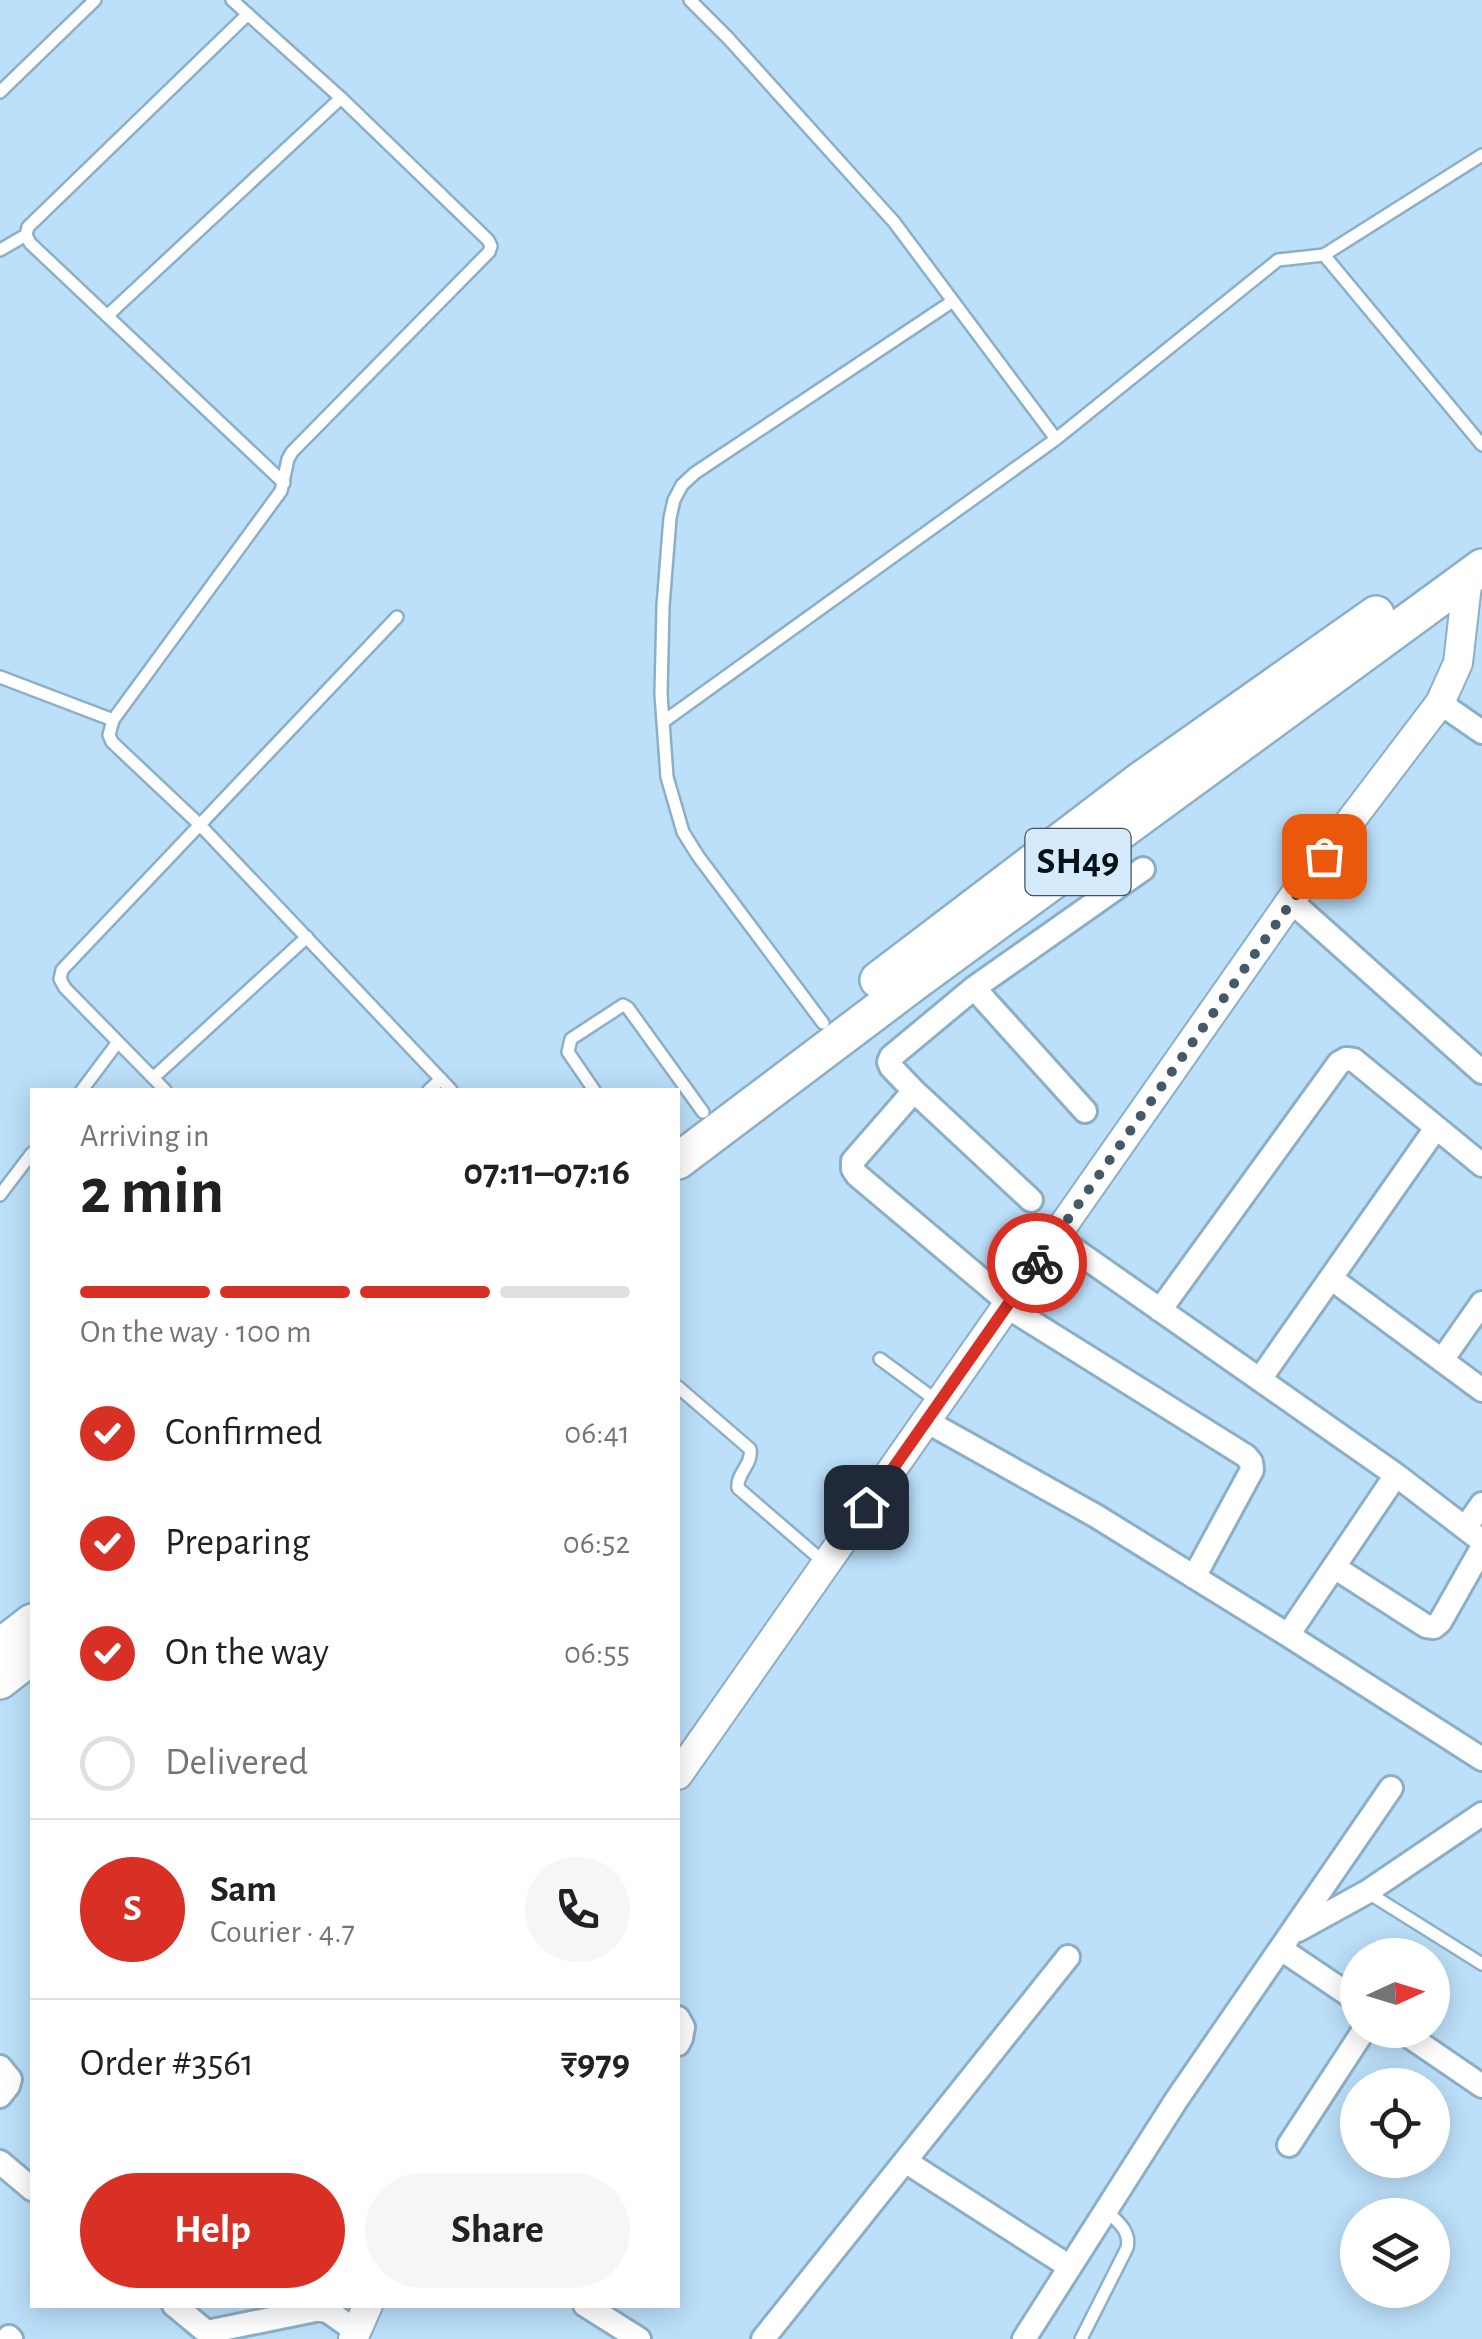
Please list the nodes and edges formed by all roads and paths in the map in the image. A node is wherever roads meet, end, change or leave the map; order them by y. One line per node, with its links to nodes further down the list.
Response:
1 (94, 0): 5 (lane)
2 (232, 0): 4 (lane)
3 (690, 0): 11 (lane)
4 (248, 14): 6 (lane); 8 (lane)
5 (0, 92)
6 (341, 98): 12 (lane); 15 (lane)
7 (1482, 155): 10 (lane)
8 (26, 235): 9 (lane); 12 (lane)
9 (0, 250)
10 (1324, 255): 13 (lane); 14 (lane)
11 (953, 302): 13 (lane); 22 (lane)
12 (107, 316): 15 (lane)
13 (1056, 439): 22 (lane)
14 (1482, 444)
15 (284, 483): 21 (lane)
16 (1482, 539): 31 (main road, SH49)
17 (1475, 571): 20 (street); 26 (main road, SH49)
18 (397, 617): 24 (lane)
19 (0, 678): 21 (lane)
20 (1440, 703): 23 (street); 27 (street)
21 (113, 720): 24 (lane)
22 (663, 722): 31 (lane)
23 (1482, 732)
24 (200, 824): 29 (lane); 32 (lane)
25 (1143, 869): 28 (street)
26 (1032, 896): 28 (street); 47 (main road, SH49)
27 (1290, 902): 33 (street); 51 (street)
28 (1061, 925): 30 (street)
29 (307, 936): 34 (lane); 35 (lane)
30 (974, 988): 42 (street); 43 (street)
31 (823, 1023): 44 (main road, SH49)
32 (118, 1042): 34 (lane); 36 (lane)
33 (1479, 1064)
34 (153, 1078): 37 (lane)
35 (440, 1079): 38 (lane); 39 (lane)
36 (84, 1088)
37 (163, 1088)
38 (430, 1088)
39 (450, 1088)
40 (593, 1088): 41 (lane)
41 (672, 1088)
42 (914, 1091): 50 (street); 54 (street)
43 (1085, 1111)
44 (690, 1122)
45 (1436, 1128): 48 (street); 52 (street); 55 (street)
46 (30, 1156): 49 (lane)
47 (680, 1160)
48 (1482, 1165)
49 (0, 1195)
50 (1031, 1200)
51 (1055, 1236): 54 (street); 55 (street)
52 (1332, 1279): 57 (street); 58 (street)
53 (1482, 1303): 57 (street)
54 (1007, 1305): 61 (street); 67 (street)
55 (1160, 1310): 58 (street)
56 (880, 1359): 61 (lane)
57 (1442, 1360): 60 (street)
58 (1260, 1379): 62 (street)
59 (680, 1389): 65 (lane)
60 (1482, 1390)
61 (932, 1412): 65 (street); 67 (street)
62 (1396, 1475): 64 (street); 66 (street)
63 (1482, 1504): 64 (street)
64 (1476, 1539): 66 (street)
65 (826, 1564): 74 (street)
66 (1334, 1567): 69 (street)
67 (1194, 1576): 69 (street)
68 (30, 1624): 70 (main road)
69 (1288, 1635): 73 (street)
70 (0, 1647)
71 (30, 1658): 72 (main road)
72 (0, 1681)
73 (1482, 1759)
74 (680, 1772)
75 (1391, 1788): 78 (street)
76 (1482, 1814): 77 (street)
77 (1367, 1892): 78 (street); 80 (lane)
78 (1286, 1942): 81 (street); 91 (street)
79 (1068, 1957): 88 (street)
80 (1482, 1964)
81 (1340, 1986)
82 (1352, 2048): 87 (street)
83 (1426, 2048): 85 (street)
84 (0, 2068): 86 (street)
85 (1482, 2086)
86 (0, 2096)
87 (1289, 2145)
88 (905, 2161): 92 (street); 99 (street)
89 (0, 2162): 90 (street)
90 (30, 2187)
91 (1106, 2210): 92 (street); 101 (lane)
92 (1070, 2268): 100 (street)
93 (178, 2308): 97 (street)
94 (367, 2308): 96 (street)
95 (590, 2308): 98 (street)
96 (354, 2335): 97 (street)
97 (211, 2336)
98 (638, 2339)
99 (763, 2339)
100 (1024, 2339)
101 (1080, 2339)

